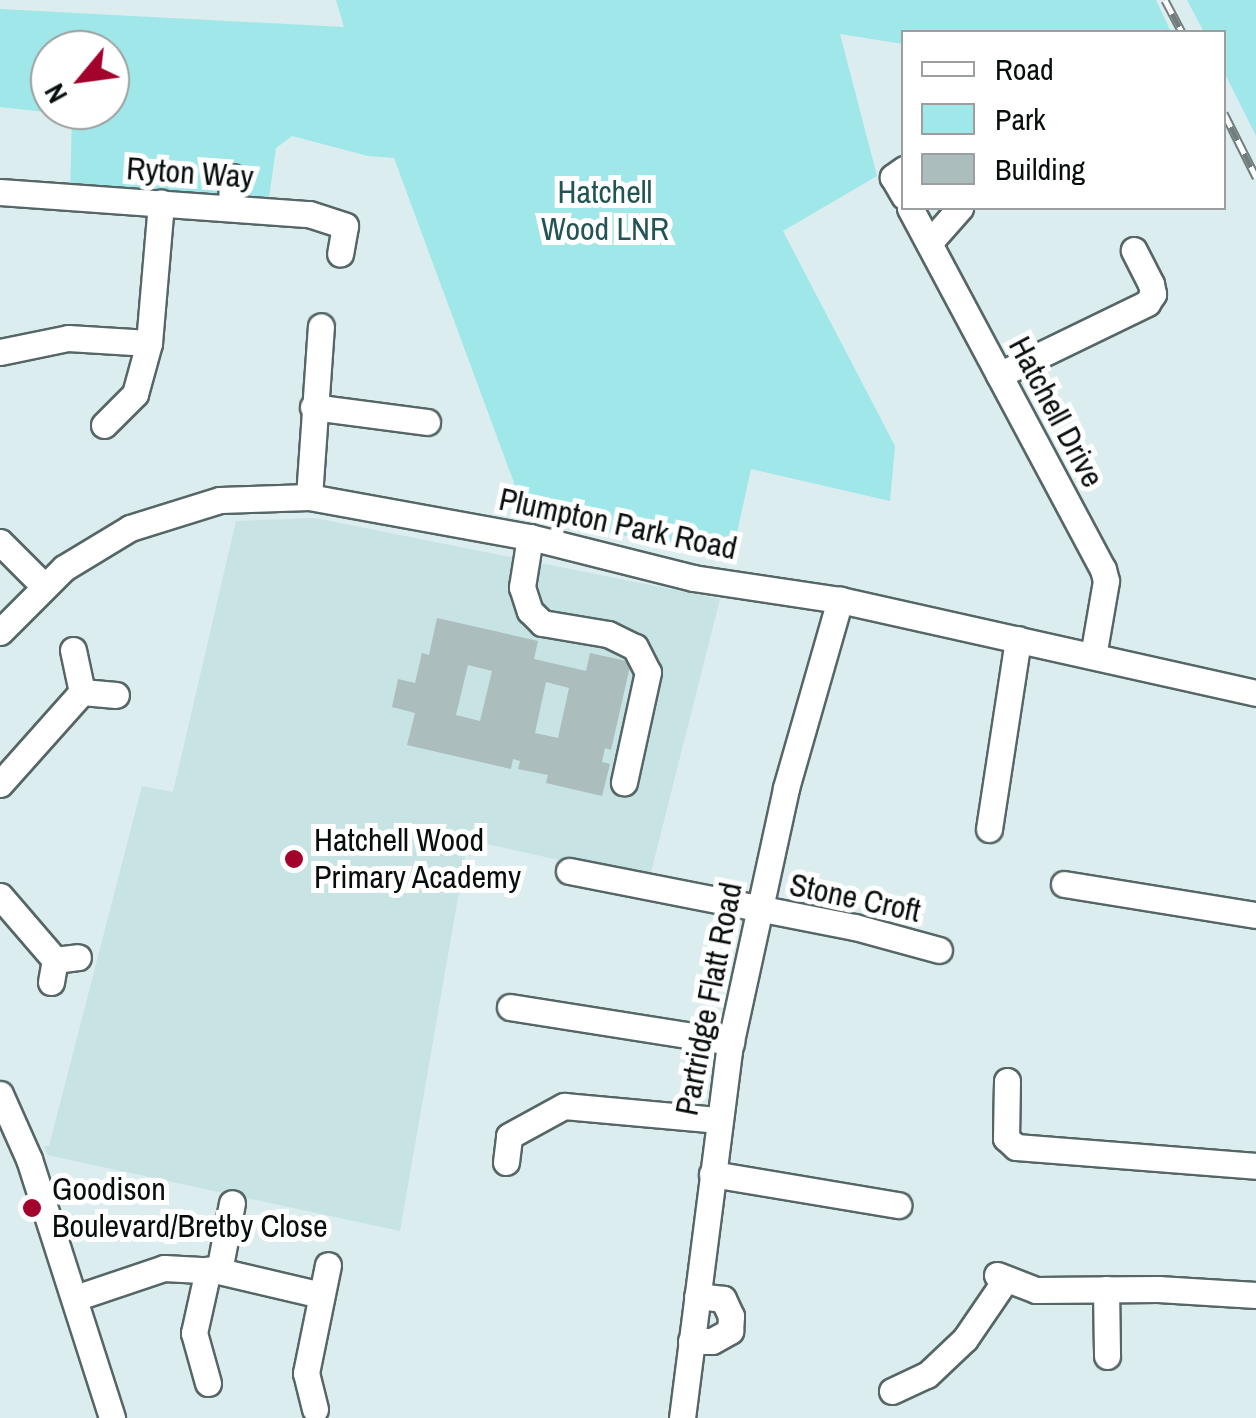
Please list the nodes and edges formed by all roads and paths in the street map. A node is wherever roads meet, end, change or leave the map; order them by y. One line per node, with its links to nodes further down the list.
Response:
1 (232, 177): 4 (street)
2 (0, 192): 3 (street, Ryton Way)
3 (161, 203): 4 (street, Ryton Way); 11 (street)
4 (231, 208): 9 (street, Ryton Way)
5 (911, 210): 7 (street, Hatchell Drive)
6 (958, 210): 7 (street)
7 (929, 243): 13 (street, Hatchell Drive)
8 (1134, 250): 13 (street)
9 (340, 254)
10 (321, 326): 14 (street)
11 (149, 343): 12 (street); 16 (street)
12 (0, 352)
13 (999, 375): 25 (street, Hatchell Drive)
14 (313, 407): 15 (street); 17 (street)
15 (427, 422)
16 (104, 425)
17 (309, 496): 18 (street, Plumpton Park Road); 20 (street, Plumpton Park Road)
18 (530, 537): 21 (street, Plumpton Park Road); 29 (street)
19 (0, 542): 20 (street)
20 (44, 586): 22 (street, Plumpton Park Road)
21 (840, 600): 23 (street, Plumpton Park Road); 35 (street, Partridge Flatt Road)
22 (0, 632)
23 (1018, 639): 25 (street, Plumpton Park Road); 31 (street)
24 (74, 650): 26 (street)
25 (1093, 656): 27 (street, Plumpton Park Road)
26 (82, 692): 28 (street); 30 (street)
27 (1256, 693)
28 (116, 695)
29 (624, 782)
30 (0, 784)
31 (989, 829)
32 (568, 872): 35 (street, Stone Croft)
33 (1064, 884): 36 (street)
34 (0, 896): 38 (street)
35 (757, 910): 37 (street, Stone Croft); 40 (street, Partridge Flatt Road)
36 (1256, 915)
37 (938, 950)
38 (61, 966)
39 (510, 1007): 40 (street)
40 (731, 1042): 43 (street, Partridge Flatt Road)
41 (1007, 1081): 45 (street)
42 (1, 1099): 55 (street)
43 (719, 1120): 44 (street); 46 (street, Partridge Flatt Road)
44 (506, 1162)
45 (1256, 1166)
46 (712, 1174): 48 (street); 54 (street, Partridge Flatt Road)
47 (232, 1203): 50 (street)
48 (898, 1204)
49 (328, 1264): 53 (street)
50 (214, 1270): 53 (street); 55 (street); 58 (street)
51 (1106, 1289): 52 (street); 57 (street); 59 (street)
52 (1256, 1294)
53 (321, 1295): 60 (street)
54 (697, 1296): 56 (street, Partridge Flatt Road); 56 (street)
55 (76, 1298): 61 (street)
56 (692, 1340): 62 (street, Partridge Flatt Road)
57 (1107, 1356)
58 (208, 1383)
59 (892, 1391)
60 (315, 1409)
61 (112, 1418)
62 (682, 1418)

